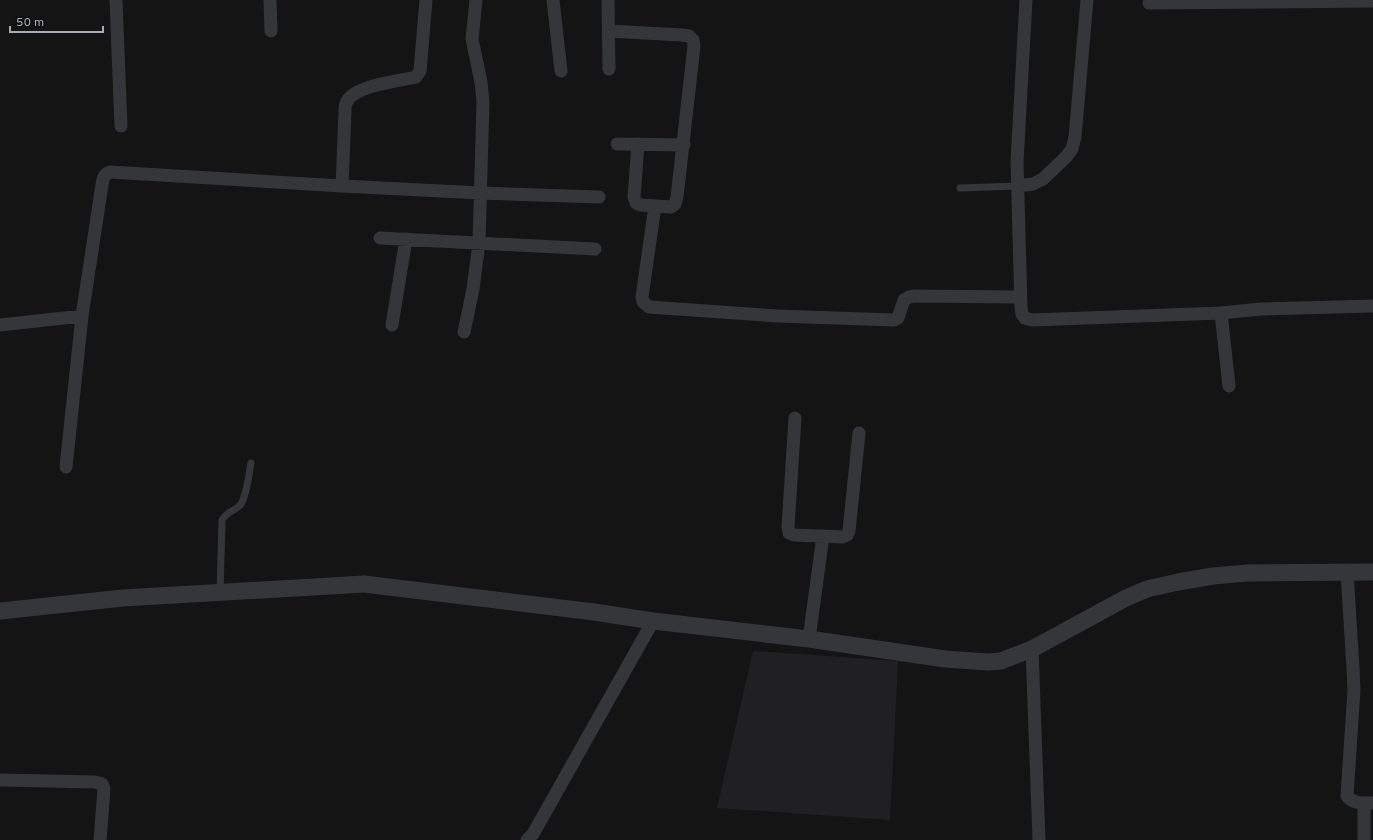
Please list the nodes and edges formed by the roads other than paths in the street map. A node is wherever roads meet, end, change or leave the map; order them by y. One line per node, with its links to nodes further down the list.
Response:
1 (116, 0): 15 (street)
2 (270, 0): 11 (street)
3 (426, 0): 19 (street)
4 (476, 0): 22 (street)
5 (553, 0): 14 (street)
6 (608, 0): 12 (street)
7 (1026, 0): 20 (street)
8 (1087, 0): 20 (street)
9 (1373, 1): 10 (street)
10 (1149, 3)
11 (271, 31)
12 (609, 31): 13 (street); 18 (street)
13 (609, 69)
14 (561, 71)
15 (120, 126)
16 (617, 144): 17 (street)
17 (638, 144): 18 (street); 24 (street)
18 (684, 145): 24 (street)
19 (342, 186): 22 (street); 32 (street)
20 (1017, 186): 21 (lane); 29 (street)
21 (960, 188)
22 (481, 193): 23 (street); 27 (street)
23 (599, 197)
24 (655, 206): 29 (street)
25 (380, 238): 26 (street)
26 (406, 239): 27 (street); 34 (street)
27 (480, 243): 28 (street); 35 (street)
28 (595, 249)
29 (1020, 297): 31 (street)
30 (1373, 306): 31 (street)
31 (1221, 313): 36 (street)
32 (82, 316): 33 (street); 40 (street)
33 (0, 325)
34 (392, 325)
35 (464, 332)
36 (1229, 386)
37 (795, 418): 41 (street)
38 (859, 433): 41 (street)
39 (251, 463): 44 (lane)
40 (66, 467)
41 (822, 536): 47 (street)
42 (1347, 572): 43 (street); 48 (street); 50 (street)
43 (1373, 572)
44 (220, 593): 45 (street); 46 (street)
45 (0, 611)
46 (653, 621): 47 (street); 52 (street)
47 (810, 639): 48 (street)
48 (1032, 649): 53 (street)
49 (0, 780): 51 (street)
50 (1369, 803): 54 (street)
51 (100, 840)
52 (527, 840)
53 (1039, 840)
54 (1364, 840)

